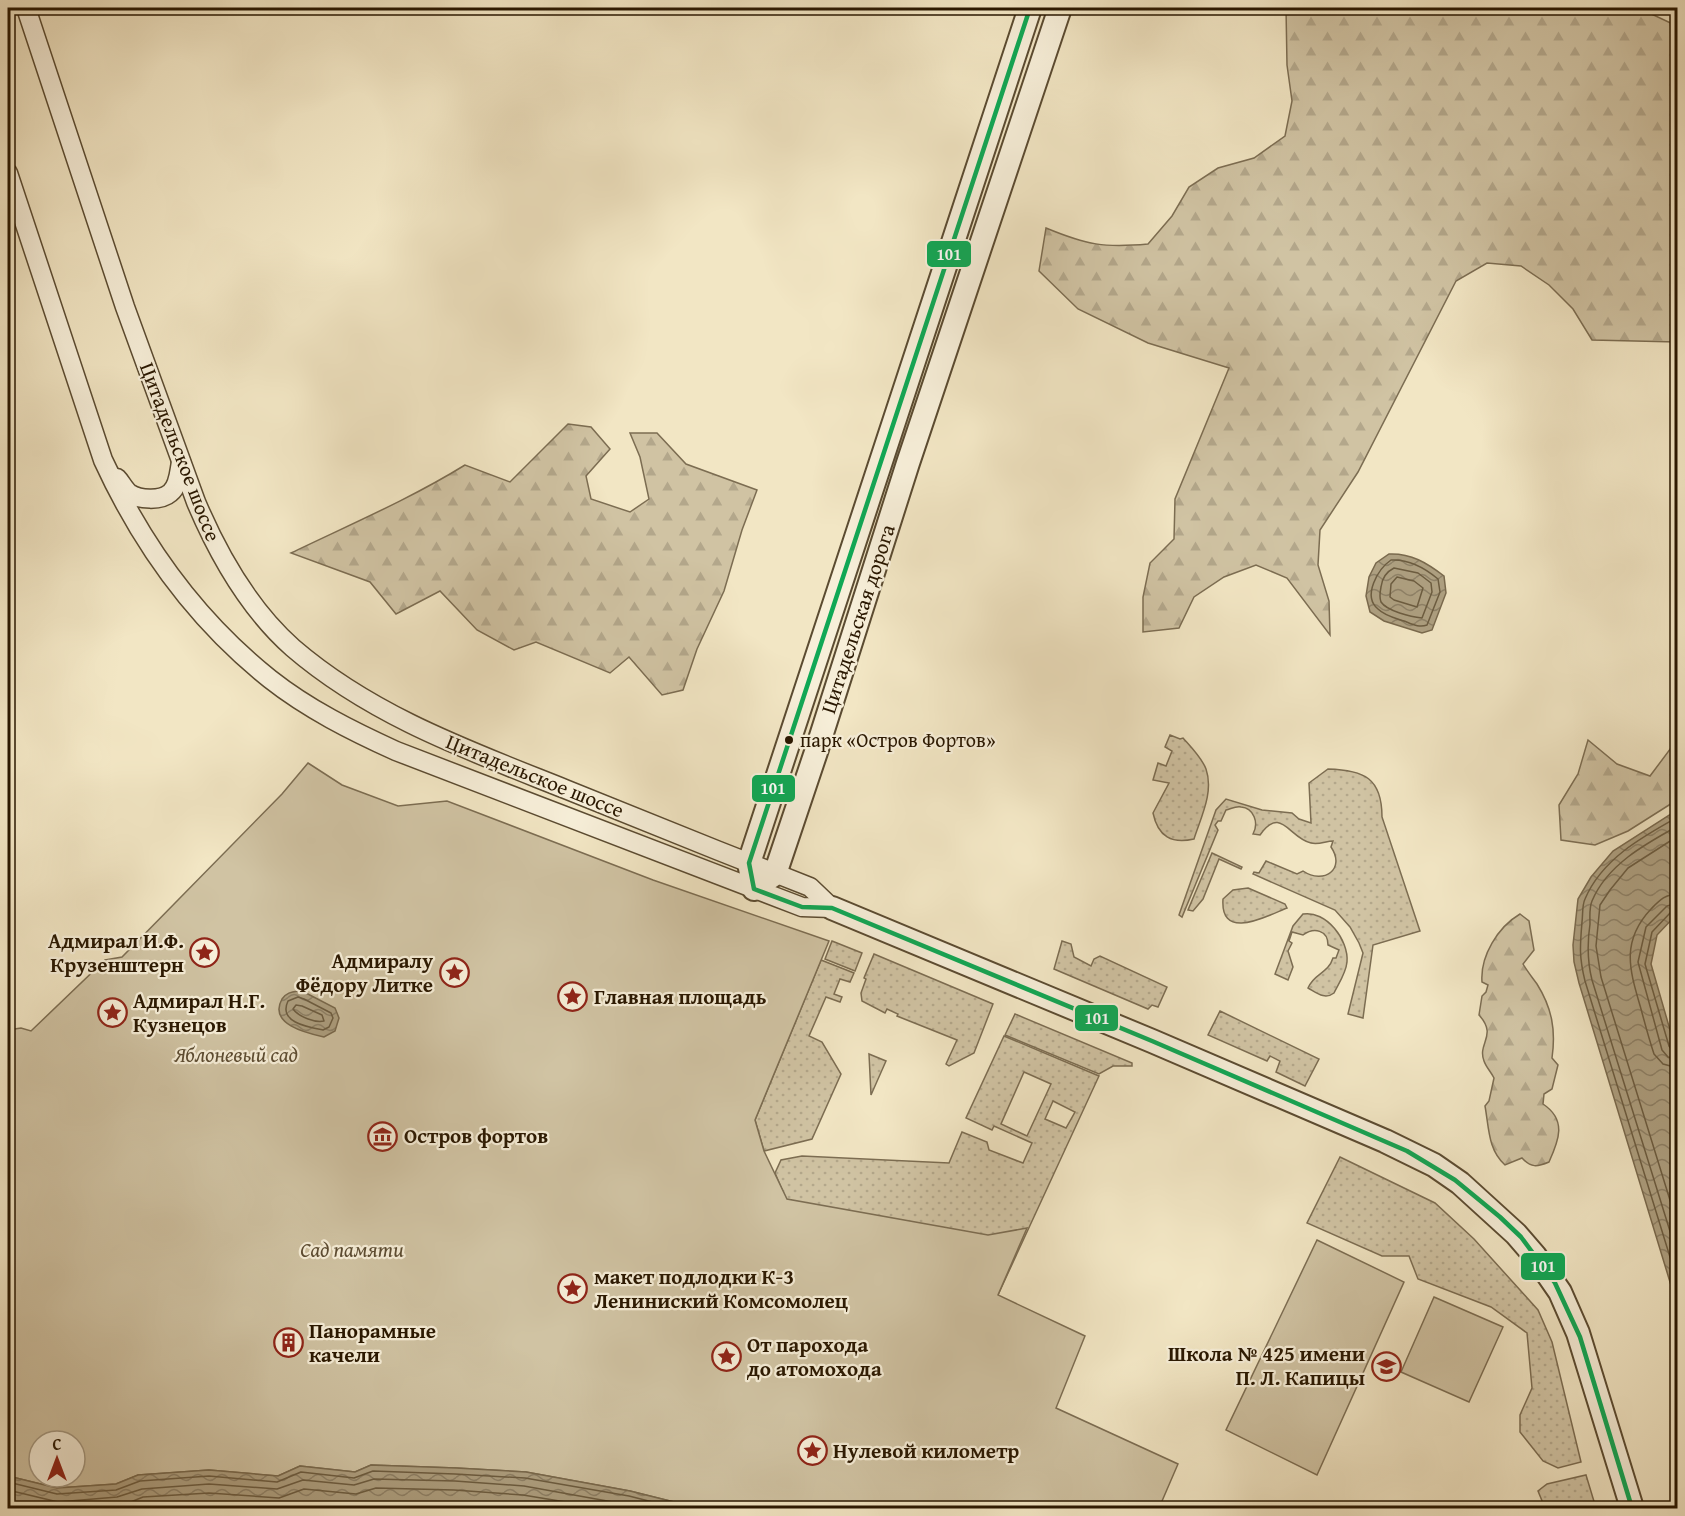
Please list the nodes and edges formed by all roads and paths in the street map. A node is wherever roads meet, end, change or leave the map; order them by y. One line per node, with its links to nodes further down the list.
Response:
1 (26, 8): 6 (street, Цитадельское шоссе)
2 (1030, 8): 7 (street, Цитадельская дорога)
3 (1060, 8): 8 (street, Цитадельская дорога)
4 (8, 173): 5 (street, Цитадельское шоссе)
5 (103, 460): 6 (street); 9 (street, Цитадельское шоссе)
6 (181, 462): 7 (street, Цитадельское шоссе)
7 (749, 863): 8 (street, Цитадельское шоссе); 9 (street, Цитадельская дорога)
8 (775, 874): 9 (street); 10 (street, Цитадельское шоссе)
9 (754, 889): 10 (street, Цитадельское шоссе)
10 (832, 908): 11 (street, Цитадельское шоссе)
11 (1632, 1509)

